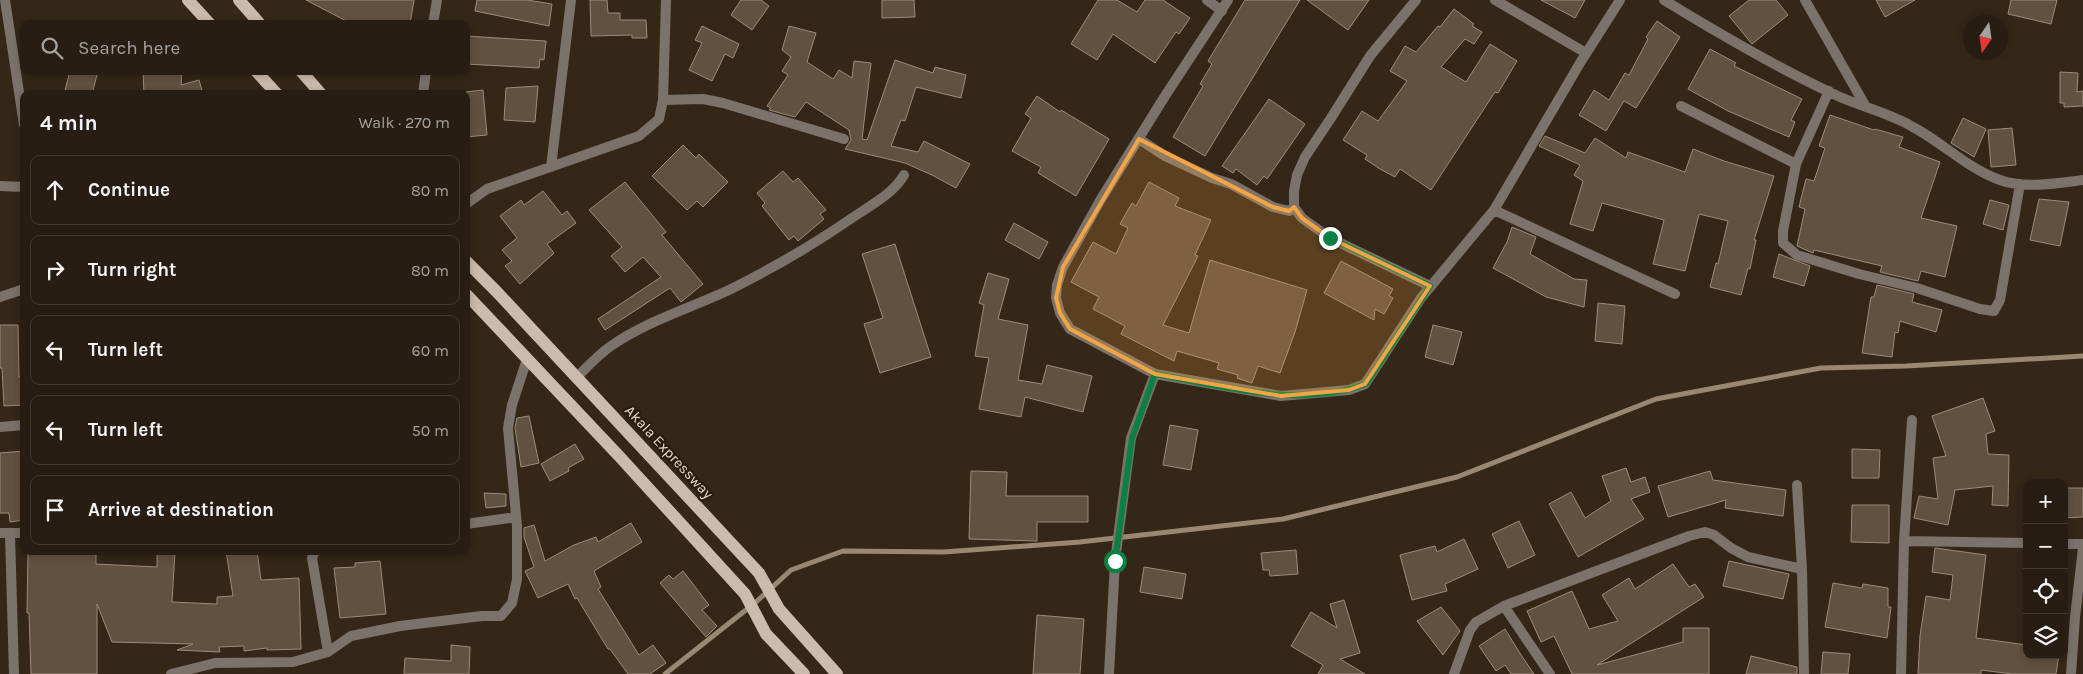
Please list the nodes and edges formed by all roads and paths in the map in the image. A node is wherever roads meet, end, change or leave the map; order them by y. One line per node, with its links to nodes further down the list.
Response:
1 (5, 0): 26 (street)
2 (188, 0): 15 (main road)
3 (437, 0): 17 (street)
4 (571, 0): 33 (street)
5 (666, 0): 27 (street)
6 (1207, 0): 14 (street)
7 (1228, 0): 14 (street)
8 (1416, 0): 40 (street)
9 (1495, 0): 18 (street)
10 (1620, 0): 18 (street)
11 (1664, 0): 25 (street)
12 (1805, 0): 29 (street)
13 (244, 2): 16 (main road)
14 (1222, 11): 31 (street)
15 (206, 20)
16 (257, 20)
17 (434, 20)
18 (1586, 53): 41 (street)
19 (260, 75): 22 (main road)
20 (304, 75): 23 (main road)
21 (425, 75): 24 (street)
22 (273, 90)
23 (318, 90)
24 (424, 90)
25 (1829, 91): 29 (street); 32 (street)
26 (20, 99)
27 (663, 100): 30 (street); 33 (street)
28 (1681, 106): 32 (street)
29 (1866, 107): 36 (street)
30 (844, 138)
31 (1139, 139): 40 (street); 49 (street)
32 (1796, 164): 36 (street)
33 (551, 167): 39 (street)
34 (904, 175): 50 (street)
35 (2083, 180): 36 (street)
36 (2020, 184)
37 (0, 186): 38 (street)
38 (20, 187)
39 (470, 201)
40 (1294, 207): 43 (street)
41 (1494, 210): 43 (street); 45 (street)
42 (470, 265): 50 (main road, Akala Expressway)
43 (1430, 286): 49 (street)
44 (20, 290): 46 (street)
45 (1674, 294)
46 (0, 297)
47 (470, 298): 48 (main road)
48 (527, 358): 55 (street); 70 (main road)
49 (1155, 374): 72 (street)
50 (577, 377): 71 (main road, Akala Expressway)
51 (1912, 420): 59 (street)
52 (20, 425): 53 (street)
53 (0, 427)
54 (1796, 485): 65 (street)
55 (516, 517): 56 (street); 67 (street)
56 (470, 523)
57 (5, 533): 58 (street); 68 (street)
58 (20, 533)
59 (1904, 541): 60 (street); 76 (street)
60 (2023, 543)
61 (2068, 544): 62 (street)
62 (2083, 544)
63 (2083, 548): 77 (street)
64 (313, 555): 67 (street)
65 (1802, 569): 66 (street); 75 (street)
66 (1504, 606): 73 (street); 74 (street)
67 (328, 652): 69 (street)
68 (14, 674)
69 (171, 674)
70 (804, 674)
71 (837, 674)
72 (1109, 674)
73 (1454, 674)
74 (1550, 674)
75 (1804, 674)
76 (1901, 674)
77 (2071, 674)

